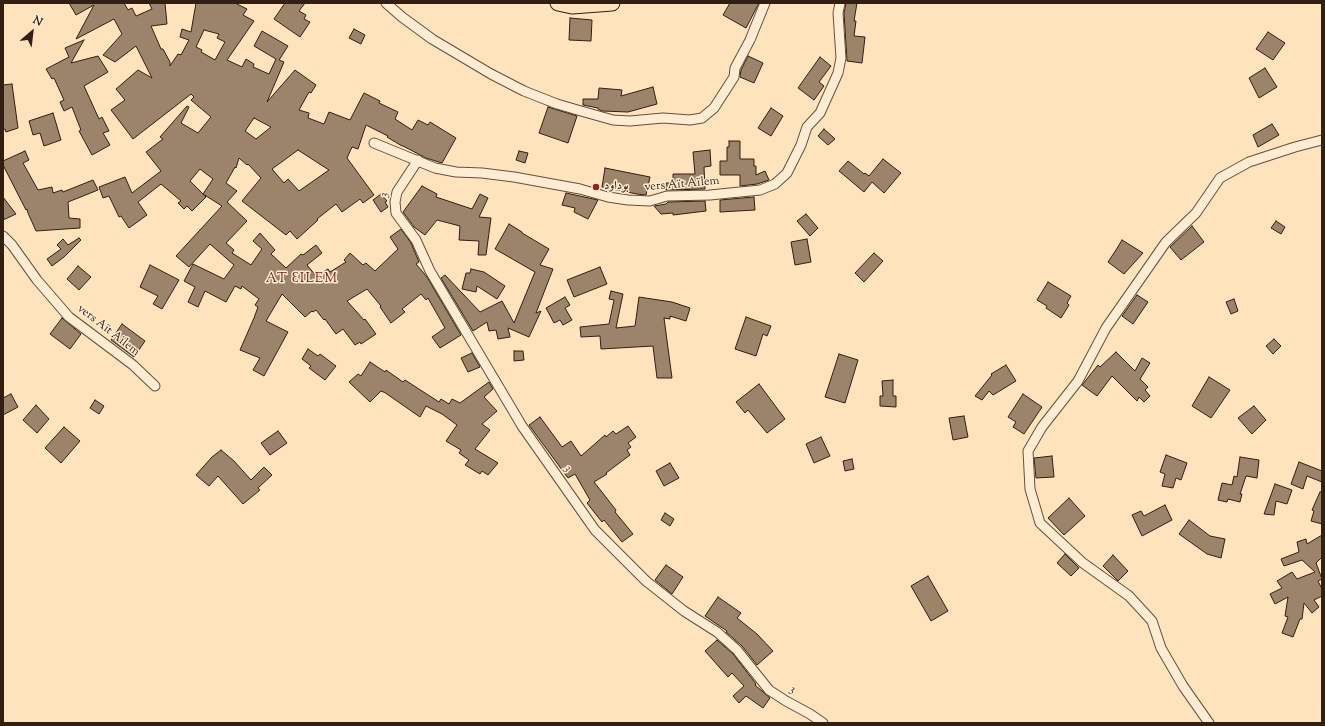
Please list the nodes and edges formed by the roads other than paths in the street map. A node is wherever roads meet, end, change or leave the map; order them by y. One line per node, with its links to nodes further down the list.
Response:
1 (386, 3): 4 (street)
2 (558, 3): 3 (main road)
3 (612, 3)
4 (765, 3)
5 (840, 3): 8 (street, vers Aït Aïlem)
6 (1322, 140): 12 (street)
7 (374, 143): 8 (street, vers Aït Aïlem)
8 (418, 160): 11 (street, 3)
9 (3, 236): 10 (street, vers Aït Aïlem)
10 (155, 386)
11 (823, 723)
12 (1209, 723)

